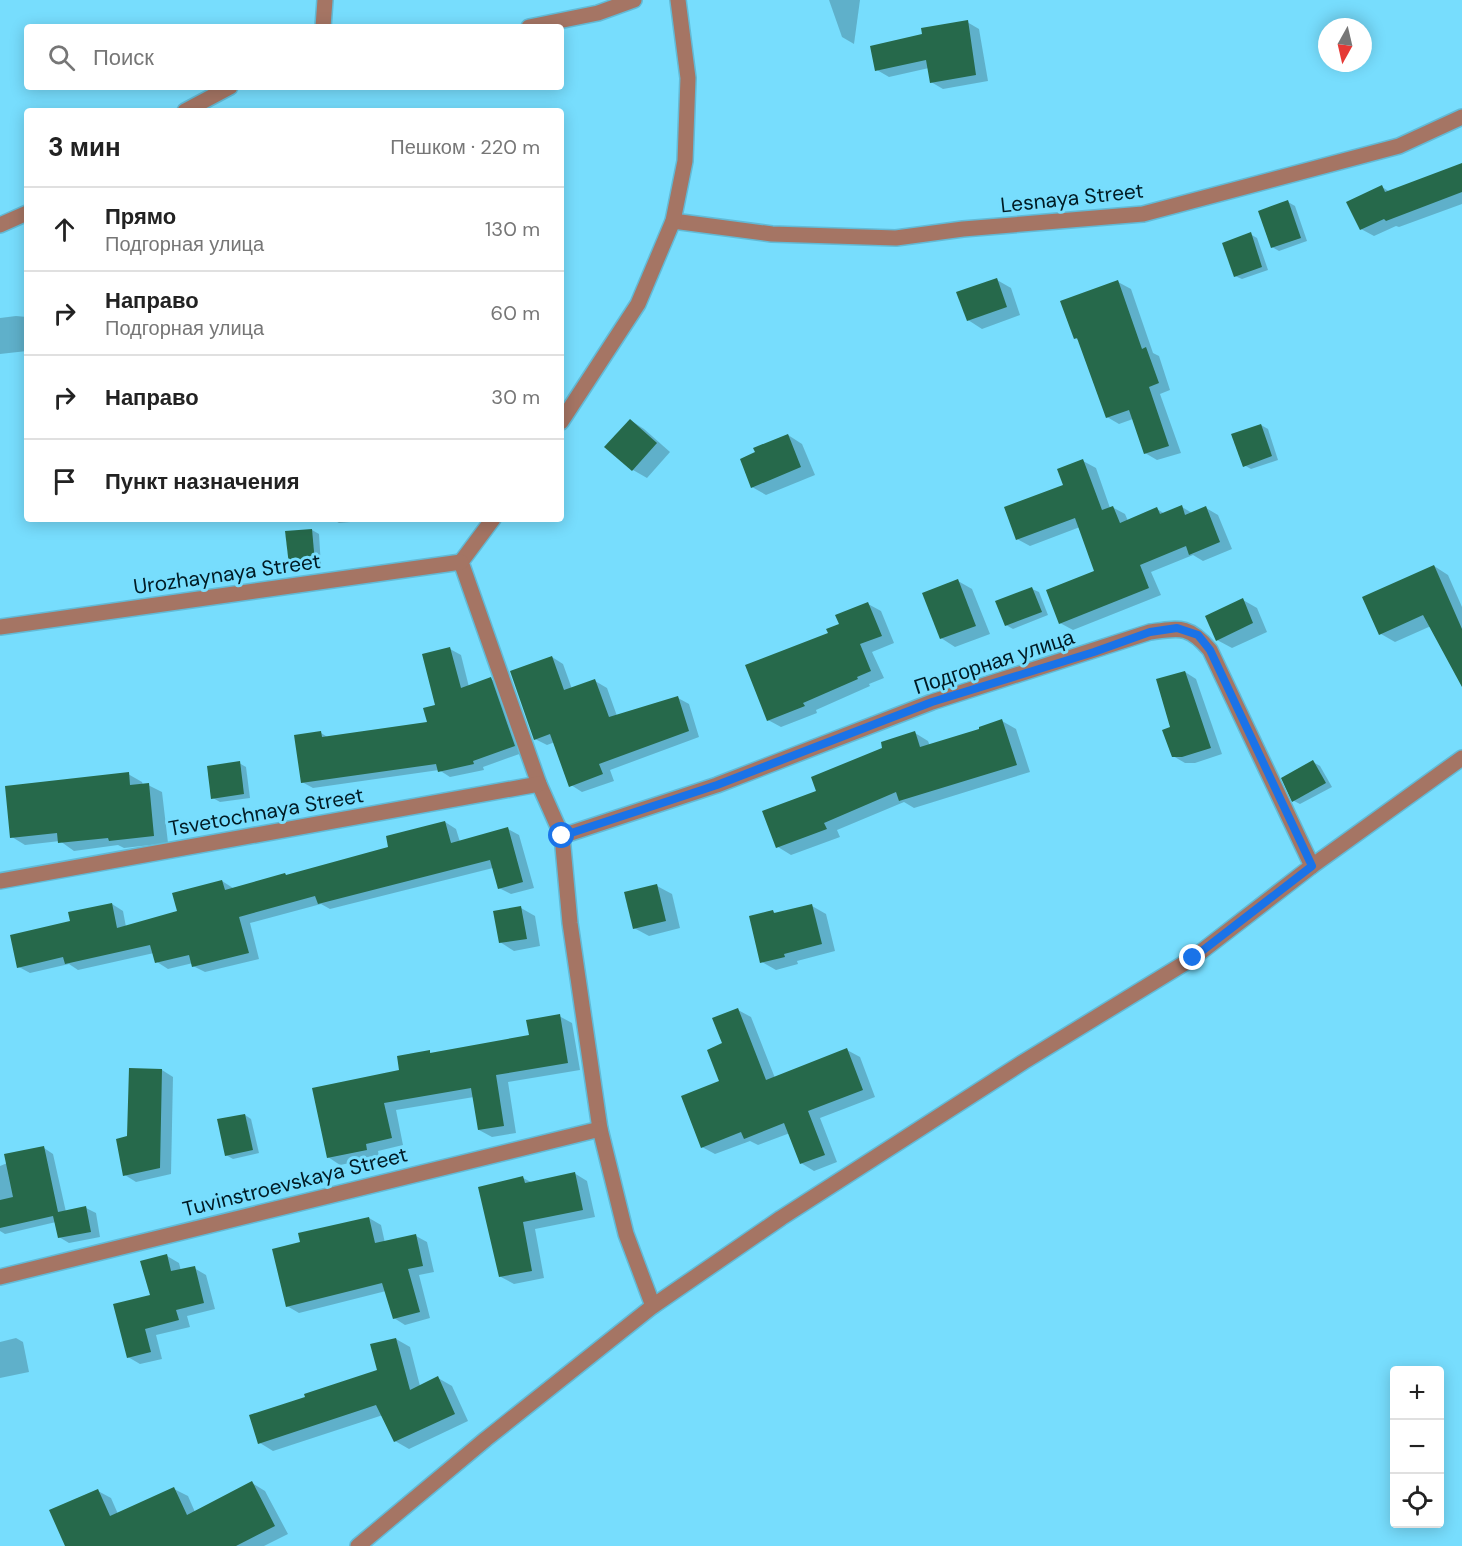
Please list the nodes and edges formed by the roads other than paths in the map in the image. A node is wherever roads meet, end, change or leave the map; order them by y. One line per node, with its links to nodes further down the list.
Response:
1 (325, 0): 4 (street)
2 (634, 0): 5 (street)
3 (678, 0): 10 (street)
4 (323, 24)
5 (544, 24)
6 (224, 90): 7 (street)
7 (190, 108)
8 (1462, 117): 10 (street, Lesnaya Street)
9 (24, 214): 11 (street)
10 (673, 221): 12 (street)
11 (0, 225)
12 (564, 417)
13 (491, 522): 14 (street)
14 (461, 562): 15 (street, Urozhaynaya Street); 17 (street)
15 (0, 627)
16 (1462, 758): 19 (street)
17 (539, 784): 18 (street); 20 (street, Tsvetochnaya Street)
18 (562, 836): 19 (street, Подгорная улица); 21 (street)
19 (1312, 866): 23 (street)
20 (0, 881)
21 (600, 1129): 22 (street, Tuvinstroevskaya Street); 23 (street)
22 (0, 1276)
23 (653, 1306): 24 (street)
24 (358, 1546)

